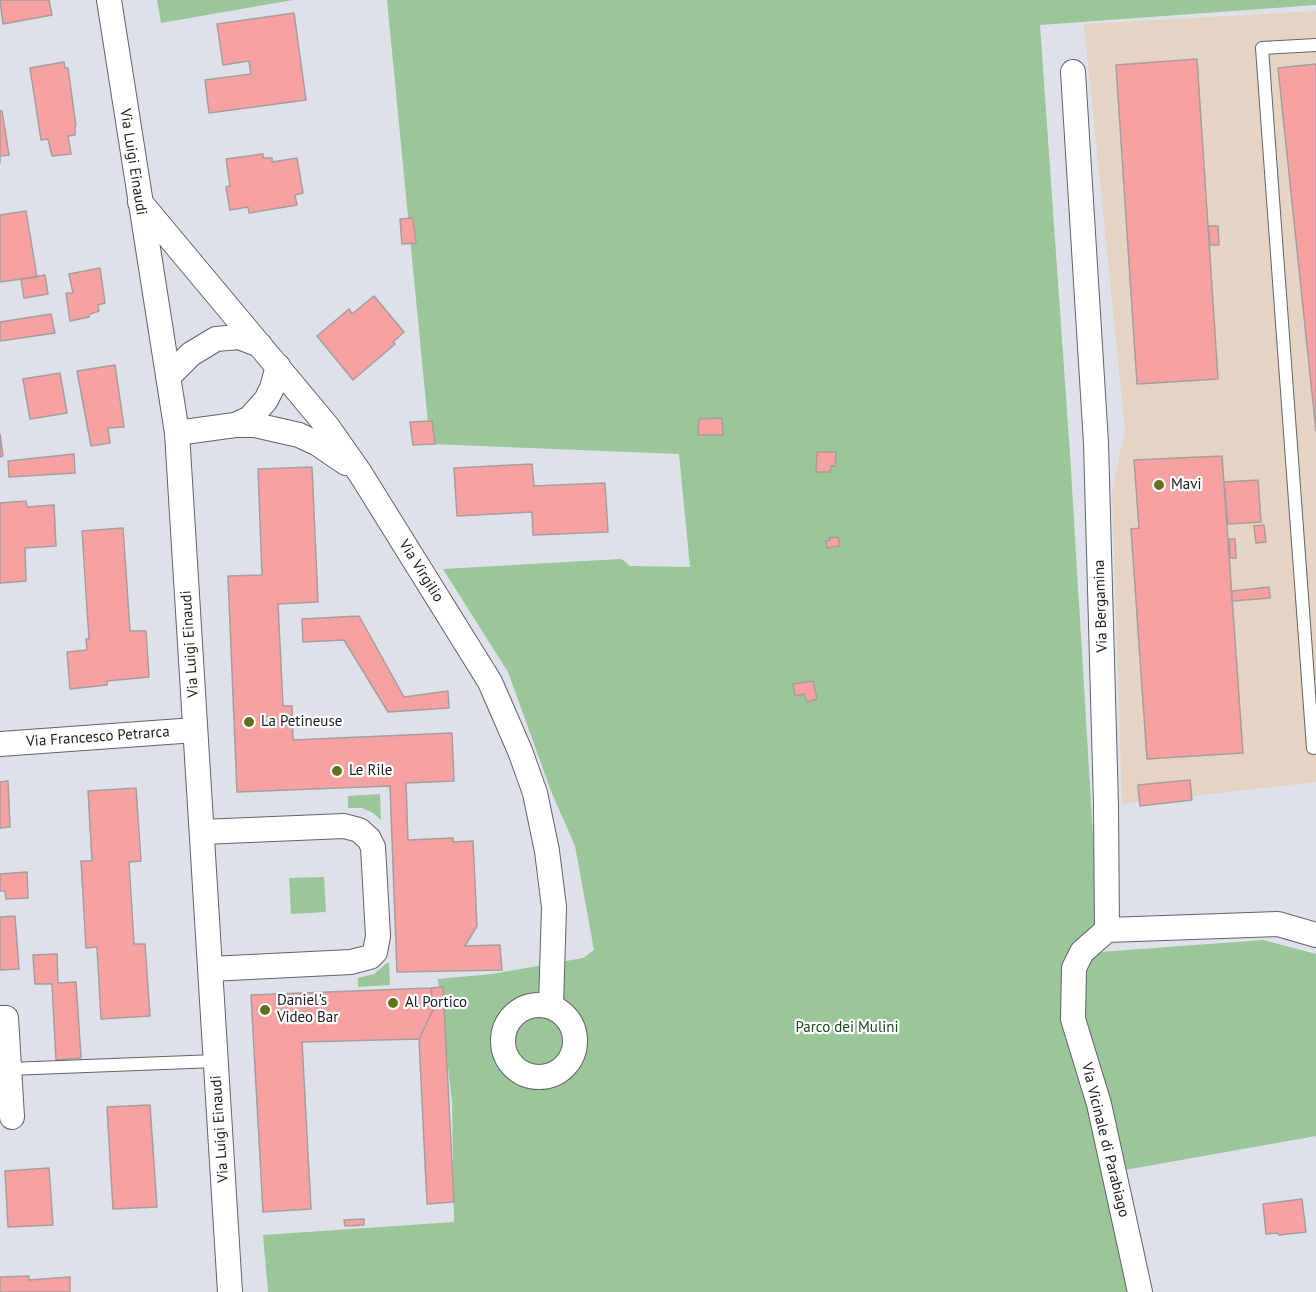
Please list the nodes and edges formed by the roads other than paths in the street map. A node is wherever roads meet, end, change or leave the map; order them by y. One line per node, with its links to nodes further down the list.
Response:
1 (109, 0): 4 (street, Via Luigi Einaudi)
2 (1316, 45): 13 (lane)
3 (1073, 72): 15 (street, Via Bergamina)
4 (139, 201): 5 (street, Via Virgilio); 7 (street, Via Luigi Einaudi)
5 (260, 345): 6 (street, Via Virgilio); 7 (street)
6 (278, 366): 8 (street); 10 (street, Via Virgilio)
7 (168, 377): 9 (street, Via Luigi Einaudi)
8 (235, 425): 9 (street); 10 (street)
9 (177, 433): 11 (street, Via Luigi Einaudi)
10 (360, 473): 18 (street, Via Virgilio)
11 (195, 730): 12 (street, Via Francesco Petrarca); 14 (street, Via Luigi Einaudi)
12 (0, 744)
13 (1313, 748)
14 (202, 832): 17 (street, Via Luigi Einaudi); 17 (street)
15 (1107, 930): 16 (street); 24 (street, Via Vicinale di Parabiago)
16 (1316, 935)
17 (210, 969): 20 (street, Via Luigi Einaudi)
18 (551, 1006)
19 (0, 1018): 21 (street)
20 (216, 1061): 21 (lane); 23 (street, Via Luigi Einaudi)
21 (9, 1069): 22 (street)
22 (12, 1117)
23 (230, 1292)
24 (1140, 1292)

